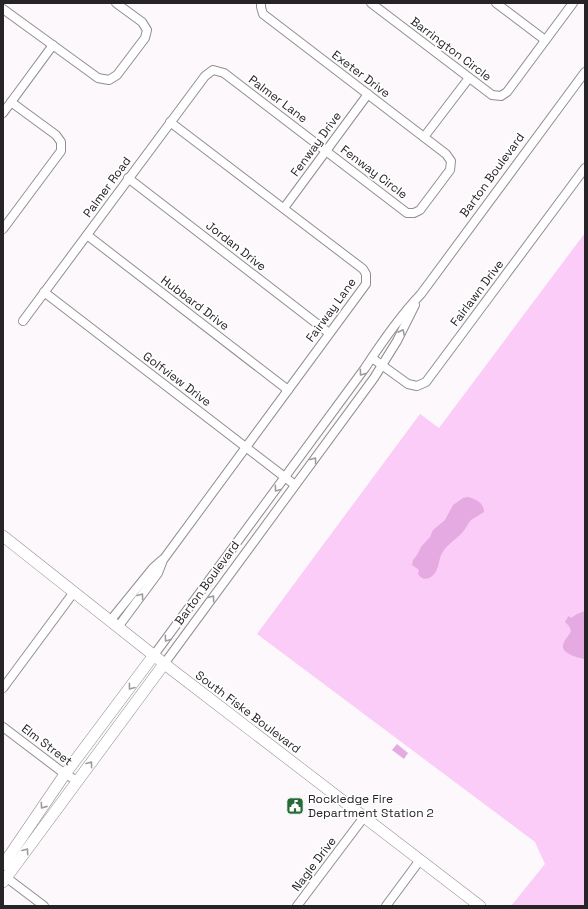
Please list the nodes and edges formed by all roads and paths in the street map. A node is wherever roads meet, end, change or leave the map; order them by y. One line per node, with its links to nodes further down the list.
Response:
1 (116, 3): 8 (street)
2 (261, 3): 12 (street, Exeter Drive)
3 (371, 3): 11 (street, Barrington Circle)
4 (496, 3): 7 (street)
5 (573, 3): 7 (street, Barrington Circle)
6 (3, 8): 8 (street)
7 (546, 40): 11 (street, Barrington Circle)
8 (53, 45): 13 (street)
9 (213, 70): 15 (street, Palmer Road); 17 (street, Palmer Lane)
10 (585, 72): 25 (street, Barton Boulevard)
11 (469, 78): 16 (street)
12 (368, 94): 16 (street, Exeter Drive); 17 (street, Fenway Drive)
13 (11, 102): 14 (street); 22 (street)
14 (3, 113)
15 (170, 122): 20 (street, Palmer Road); 21 (street, Fairway Lane)
16 (424, 137): 18 (street, Exeter Drive)
17 (326, 151): 18 (street, Fenway Circle); 21 (street, Fenway Drive)
18 (451, 162)
19 (585, 168): 29 (street, Fairlawn Drive)
20 (128, 178): 23 (street, Palmer Road); 27 (street, Jordan Drive)
21 (284, 208): 27 (street, Fairway Lane)
22 (3, 229)
23 (87, 235): 24 (street, Palmer Road); 30 (street, Hubbard Drive)
24 (44, 292): 26 (street, Palmer Road); 31 (street, Golfview Drive)
25 (421, 294): 28 (street, Barton Boulevard); 29 (street, Barton Boulevard, one-way to 25)
26 (23, 321)
27 (329, 333): 30 (street, Fairway Lane)
28 (372, 358): 29 (street, Fairlawn Drive); 32 (street, Barton Boulevard, one-way to 32)
29 (382, 365): 33 (street, Barton Boulevard, one-way to 29)
30 (288, 390): 31 (street, Fairway Lane)
31 (246, 446): 32 (street, Golfview Drive); 38 (street, Fairway Lane)
32 (285, 477): 33 (street, Golfview Drive); 36 (street, Barton Boulevard, one-way to 36)
33 (295, 485): 37 (street, Barton Boulevard, one-way to 33)
34 (3, 537): 35 (main road, South Fiske Boulevard)
35 (74, 592): 38 (main road, South Fiske Boulevard); 41 (street)
36 (192, 605): 37 (street); 39 (street, Barton Boulevard, one-way to 39)
37 (202, 612): 40 (street, Barton Boulevard)
38 (114, 624): 39 (main road, South Fiske Boulevard)
39 (154, 655): 40 (main road, South Fiske Boulevard); 42 (main road, Barton Boulevard, one-way to 42)
40 (164, 664): 44 (main road, Barton Boulevard); 47 (main road, South Fiske Boulevard)
41 (3, 688)
42 (102, 724): 44 (main road); 45 (main road, Barton Boulevard)
43 (3, 727): 45 (street, Elm Street)
44 (104, 746): 46 (main road, Barton Boulevard, one-way to 44)
45 (65, 774): 46 (street, Elm Street); 49 (main road, Barton Boulevard, one-way to 49)
46 (77, 781): 50 (main road, Barton Boulevard, one-way to 46)
47 (364, 817): 48 (main road, South Fiske Boulevard); 52 (street, Nagle Drive)
48 (420, 860): 53 (street); 54 (main road, South Fiske Boulevard)
49 (3, 865)
50 (4, 879): 51 (street)
51 (44, 906)
52 (298, 906)
53 (386, 906)
54 (480, 906)

